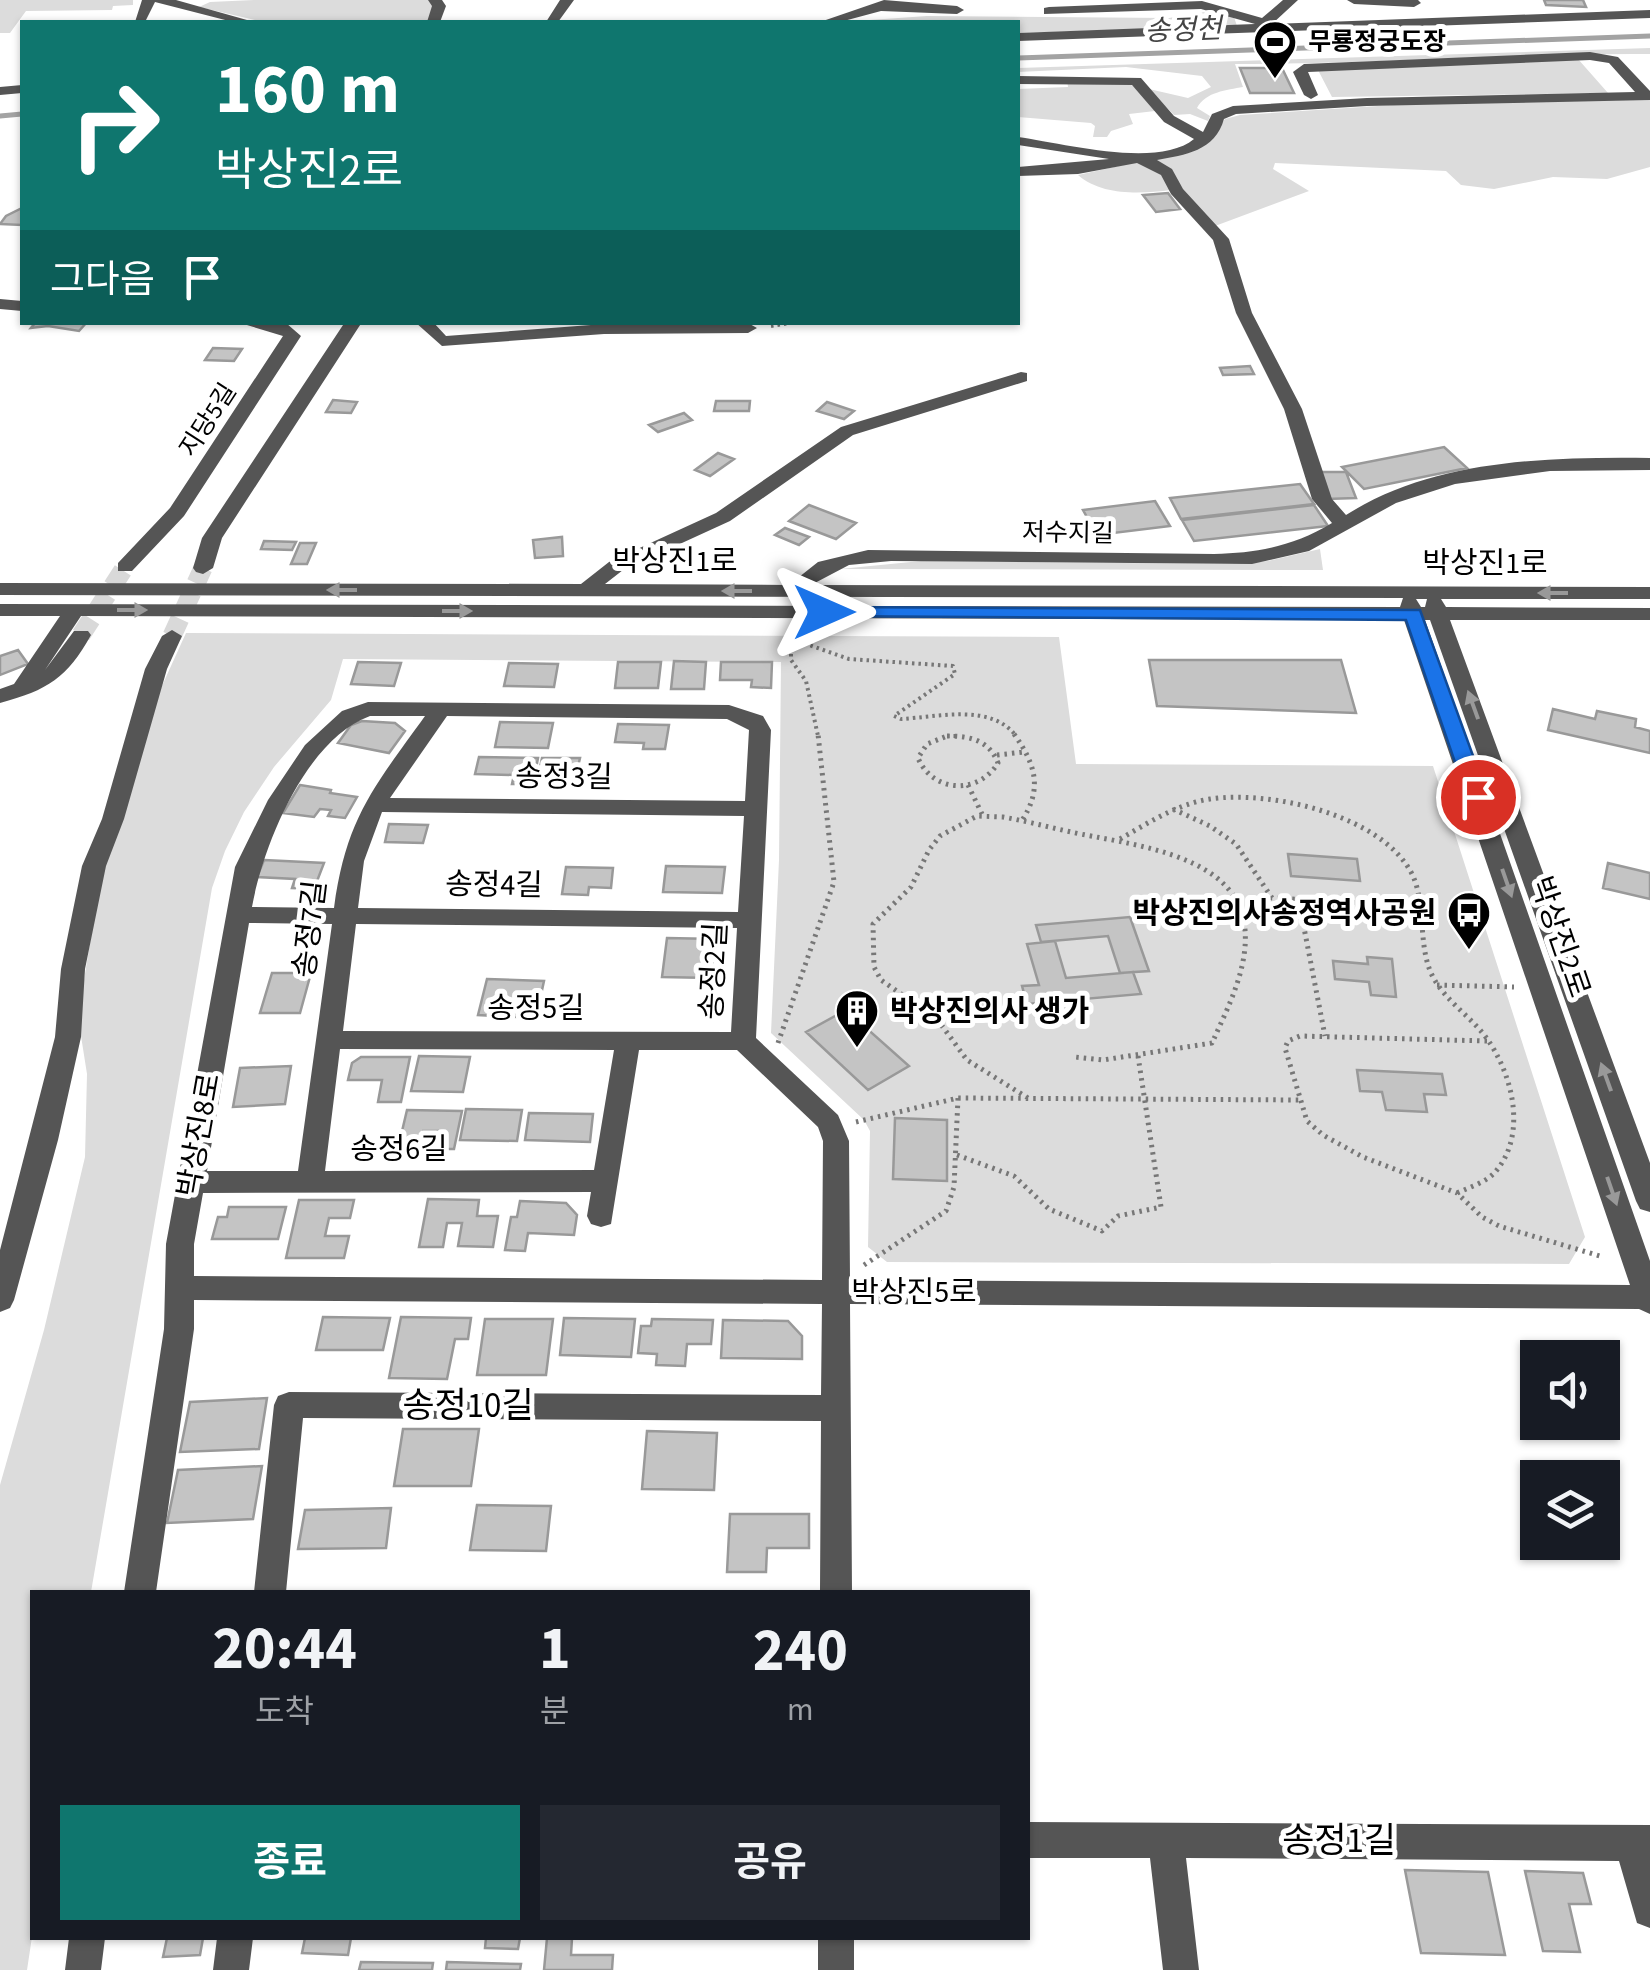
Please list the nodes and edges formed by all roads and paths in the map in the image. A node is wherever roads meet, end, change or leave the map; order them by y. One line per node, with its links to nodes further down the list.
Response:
1 (148, 0): 12 (street)
2 (160, 0): 13 (street)
3 (1291, 0): 15 (street)
4 (1354, 0): 6 (street)
5 (1589, 0): 11 (street)
6 (1414, 3)
7 (887, 4): 8 (street); 14 (street)
8 (957, 10)
9 (1049, 12): 15 (street)
10 (1650, 14): 11 (street)
11 (1593, 16): 15 (street)
12 (140, 20)
13 (239, 20)
14 (834, 20)
15 (1266, 26): 16 (street)
16 (1020, 37)
17 (1020, 80): 20 (street)
18 (1312, 95): 19 (street)
19 (1648, 96): 20 (street)
20 (1202, 138): 22 (street)
21 (1020, 140): 22 (street)
22 (1138, 158): 23 (street); 30 (street)
23 (1020, 172)
24 (271, 325): 31 (street, 지당5길)
25 (352, 325): 32 (street)
26 (425, 325): 27 (street)
27 (748, 328)
28 (1021, 377): 34 (street)
29 (1650, 464): 30 (street, 저수지길)
30 (1346, 523): 35 (street, 저수지길)
31 (126, 567)
32 (203, 568)
33 (0, 589): 34 (street, 박상진1로, one-way to 33)
34 (586, 590): 35 (street, 박상진1로, one-way to 34)
35 (793, 592): 37 (street, 박상진1로)
36 (1650, 593): 37 (street, 박상진1로, one-way to 37)
37 (1422, 604): 39 (street, 박상진1로, one-way to 37); 40 (street, 박상진1로); 81 (street, 박상진2로, one-way to 37); 87 (street, 박상진2로, one-way to 87)
38 (0, 610): 39 (street, 박상진1로)
39 (75, 610): 43 (street)
40 (1650, 614)
41 (81, 635): 43 (street)
42 (172, 636): 88 (street)
43 (22, 688): 44 (street)
44 (0, 696)
45 (440, 709): 46 (street, 송정2길); 50 (street, 송정7길); 51 (street, 송정2길)
46 (352, 712): 58 (street, 박상진8로)
47 (1024, 752): 48 (path); 54 (path); 68 (path)
48 (996, 755): 49 (path); 49 (path)
49 (968, 785): 53 (path)
50 (373, 806): 51 (street, 송정3길); 59 (street, 송정7길)
51 (755, 809): 60 (street, 송정2길)
52 (1173, 810): 55 (path); 56 (path); 57 (path)
53 (983, 815): 54 (path); 72 (path)
54 (1021, 822): 55 (path)
55 (1117, 840): 69 (path)
56 (1299, 902): 57 (path); 63 (path)
57 (1419, 906): 61 (path)
58 (238, 915): 59 (street, 송정4길); 79 (street, 박상진8로)
59 (344, 916): 60 (street, 송정4길); 64 (street, 송정7길)
60 (750, 920): 66 (street, 송정2길)
61 (1437, 985): 62 (path); 67 (path)
62 (1516, 988)
63 (1325, 1036): 67 (path); 74 (path)
64 (328, 1040): 65 (street, 송정5길); 77 (street, 송정7길)
65 (628, 1041): 66 (street, 송정5길); 78 (street)
66 (743, 1042): 86 (street, 송정2길)
67 (1489, 1042): 80 (path)
68 (777, 1045)
69 (1138, 1056): 70 (path); 73 (path)
70 (1075, 1057)
71 (958, 1098): 72 (path); 75 (path); 76 (path)
72 (1028, 1098): 73 (path)
73 (1145, 1098): 74 (path); 76 (path)
74 (1299, 1100): 80 (path)
75 (853, 1123)
76 (957, 1155): 84 (path)
77 (310, 1181): 78 (street, 송정6길); 79 (street, 송정6길)
78 (606, 1181): 82 (street)
79 (191, 1182): 85 (street, 박상진8로)
80 (1457, 1192): 83 (path)
81 (1650, 1202)
82 (601, 1216)
83 (1600, 1256)
84 (861, 1266)
85 (180, 1288): 86 (street, 박상진5로); 90 (street, 박상진8로)
86 (836, 1292): 87 (street, 박상진5로); 89 (street, 송정2길)
87 (1650, 1298)
88 (0, 1300)
89 (836, 1408): 91 (street, 송정10길); 92 (street, 송정2길)
90 (140, 1590)
91 (270, 1590)
92 (836, 1590)
93 (1030, 1840): 94 (street, 송정1길)
94 (1166, 1840): 95 (street, 송정1길); 103 (street)
95 (1641, 1843): 96 (street)
96 (1650, 1910)
97 (88, 1940): 100 (street)
98 (234, 1940): 101 (street)
99 (836, 1940): 102 (street)
100 (82, 1970)
101 (231, 1970)
102 (836, 1970)
103 (1181, 1970)

